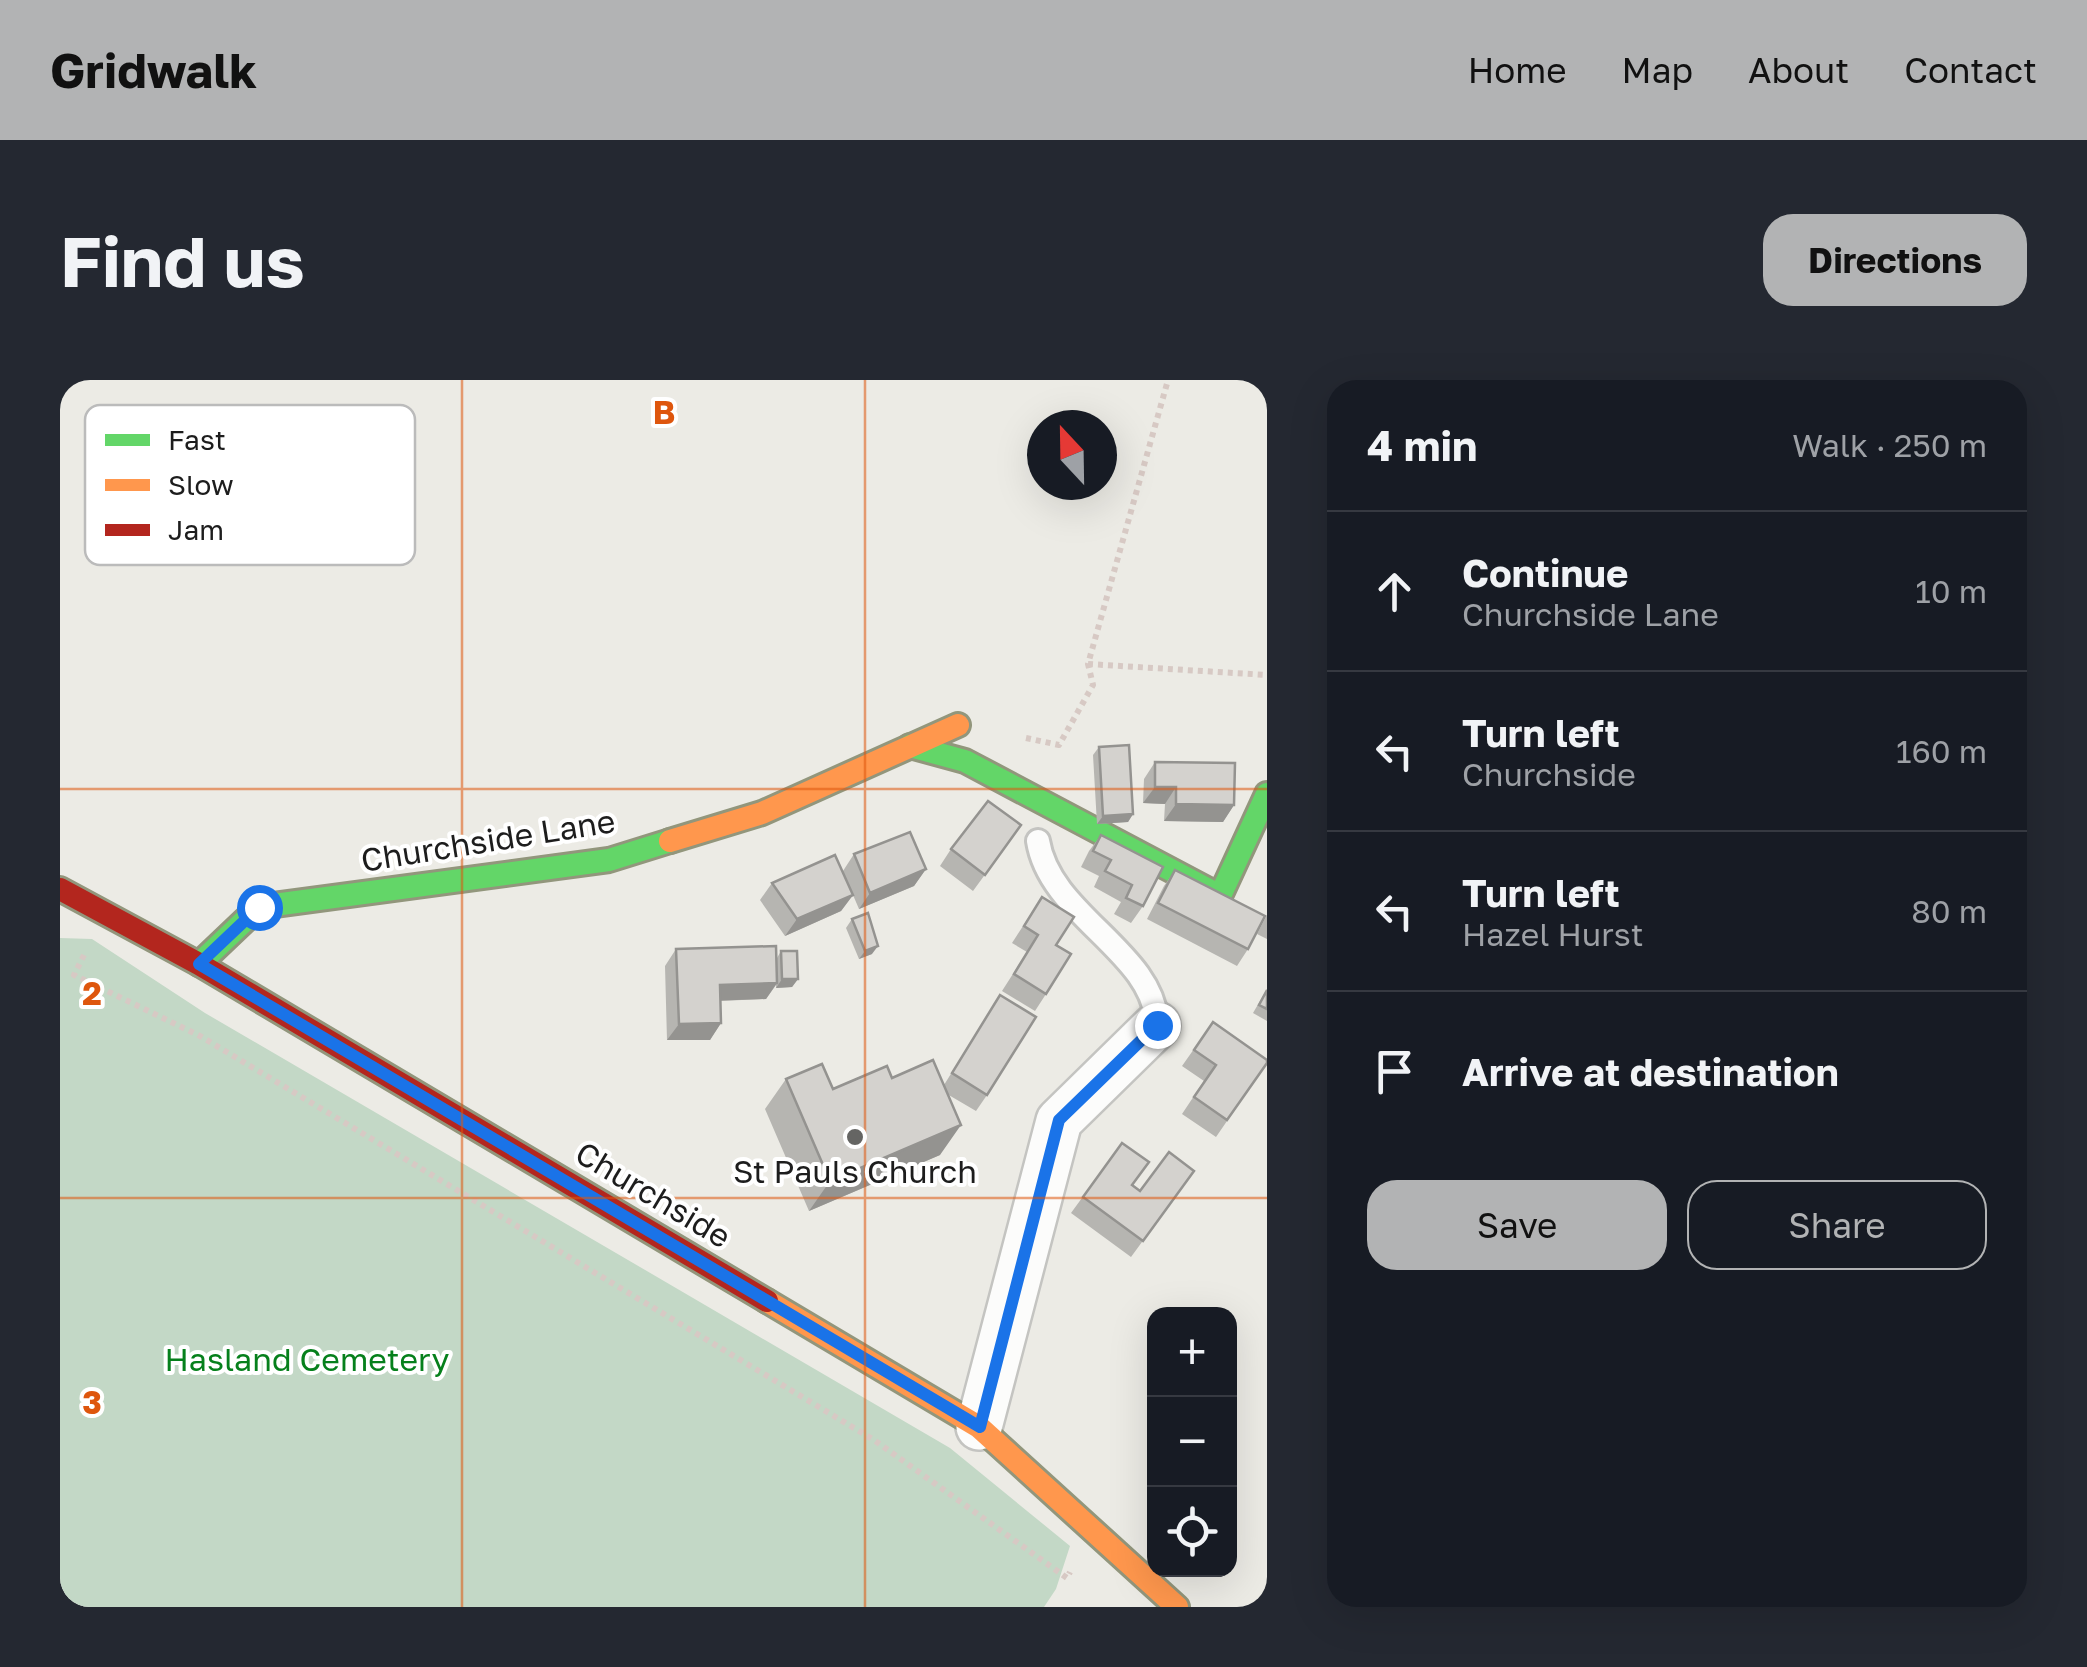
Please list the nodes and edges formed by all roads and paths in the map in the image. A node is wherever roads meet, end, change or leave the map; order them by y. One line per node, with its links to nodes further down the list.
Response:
1 (1168, 380): 2 (path)
2 (1088, 664): 3 (path); 4 (path)
3 (1267, 675)
4 (958, 725): 5 (main road, Churchside Lane)
5 (910, 746): 6 (main road); 10 (main road, Churchside Lane)
6 (1267, 794)
7 (1038, 841): 11 (lane)
8 (60, 888): 9 (main road, Churchside)
9 (104, 912): 10 (main road, Churchside); 13 (path)
10 (199, 964): 12 (main road, Churchside)
11 (1157, 1025): 12 (street)
12 (980, 1427): 13 (main road, Churchside)
13 (1091, 1530): 14 (main road, Churchside)
14 (1177, 1607)

